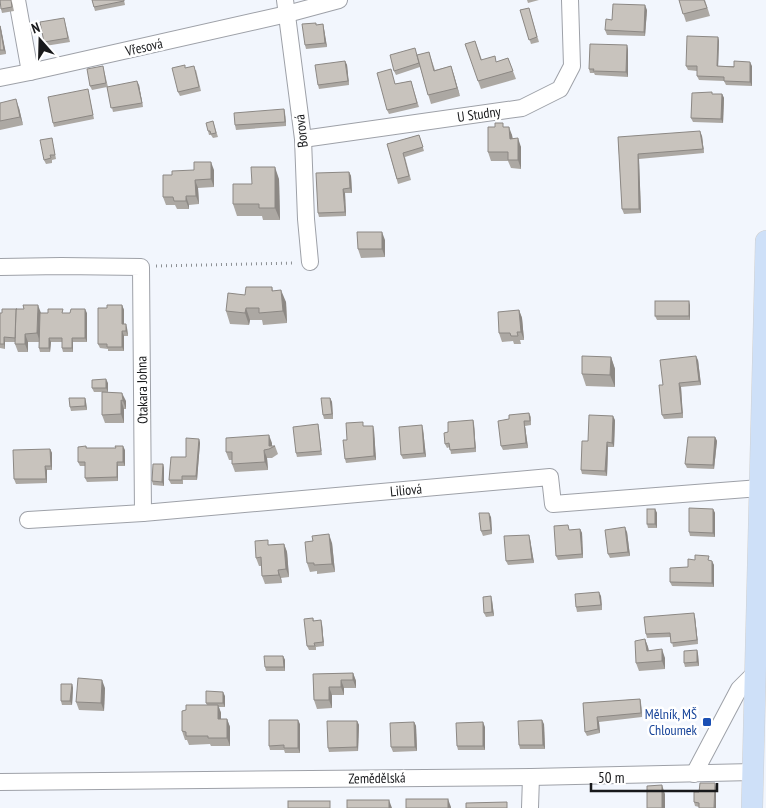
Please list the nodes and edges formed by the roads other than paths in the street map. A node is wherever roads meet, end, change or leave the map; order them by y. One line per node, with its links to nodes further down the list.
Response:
1 (17, 0): 5 (street)
2 (339, 0): 4 (street, Vřesová)
3 (570, 0): 7 (street, U Studny)
4 (286, 7): 5 (street, Vřesová); 7 (street, Borová)
5 (30, 72): 6 (street, Vřesová)
6 (0, 78)
7 (303, 139): 9 (street, Borová)
8 (766, 241): 11 (main road)
9 (310, 262)
10 (0, 267): 12 (street, Otakara Johna)
11 (760, 488): 12 (street, Liliová); 14 (main road)
12 (144, 513): 13 (street, Liliová)
13 (28, 520)
14 (756, 672): 15 (main road); 16 (street)
15 (753, 772): 16 (street, Zemědělská); 20 (main road)
16 (694, 774): 17 (street, Zemědělská)
17 (531, 777): 18 (street, Zemědělská); 19 (street)
18 (0, 782)
19 (530, 808)
20 (752, 808)

